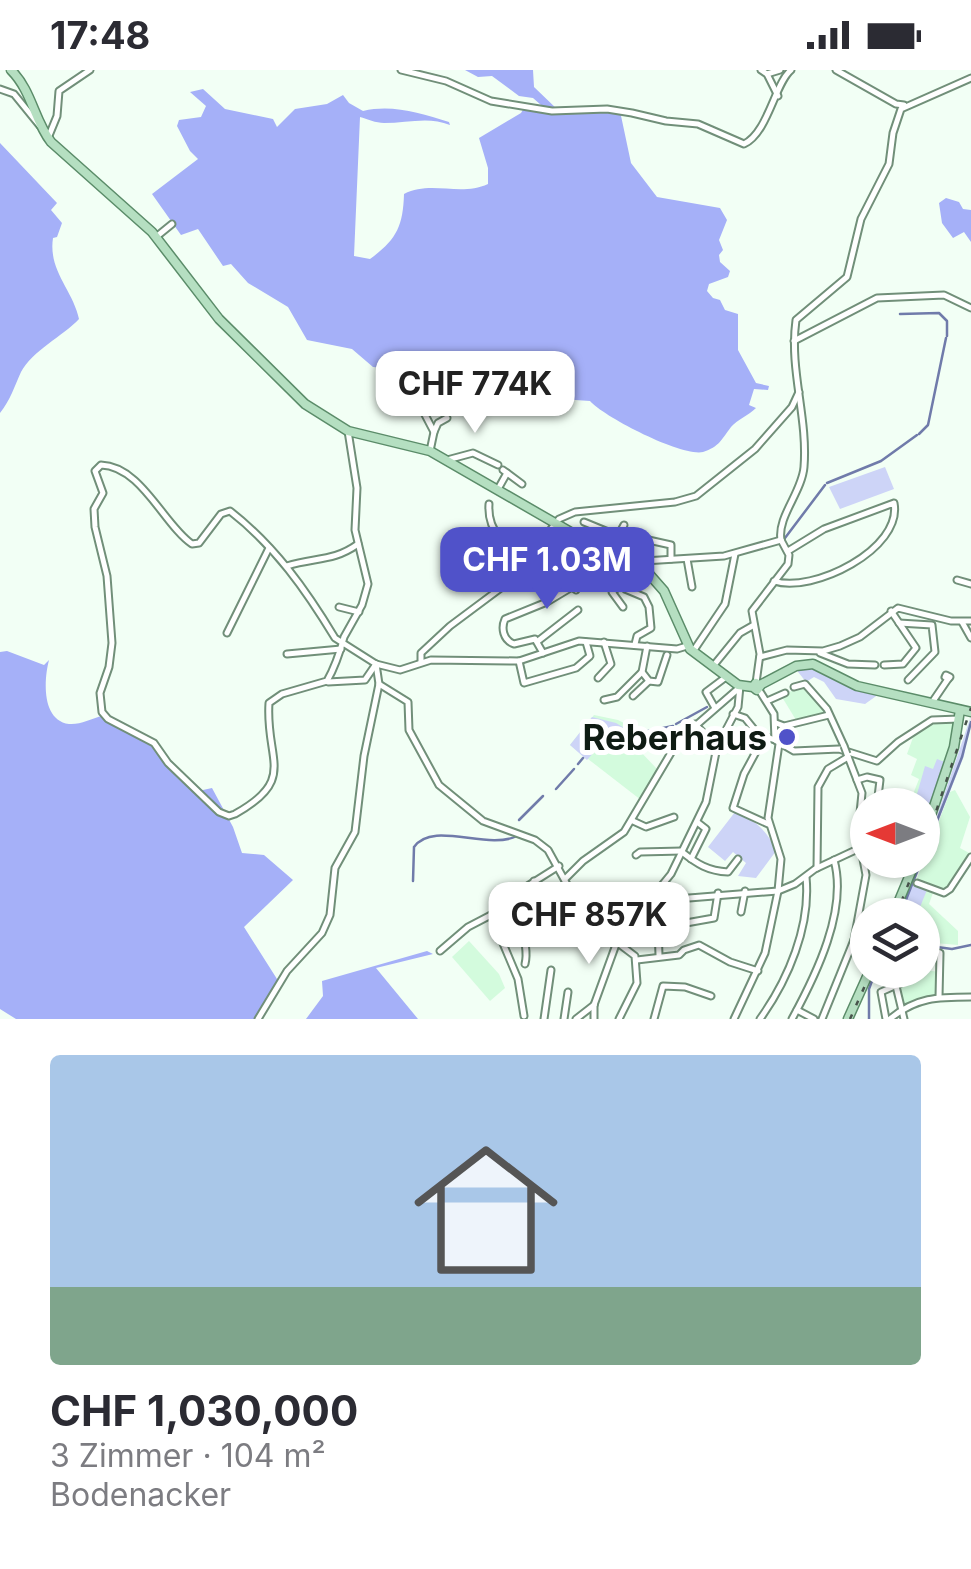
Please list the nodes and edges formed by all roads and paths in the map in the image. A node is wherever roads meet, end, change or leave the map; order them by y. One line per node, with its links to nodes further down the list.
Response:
1 (12, 70): 14 (main road)
2 (90, 70): 15 (street)
3 (401, 70): 10 (street)
4 (780, 70): 7 (street)
5 (791, 70): 10 (street)
6 (836, 70): 11 (street)
7 (764, 72): 10 (street)
8 (971, 78): 12 (street)
9 (0, 89): 14 (street)
10 (778, 96)
11 (896, 104): 12 (street); 13 (street)
12 (907, 105): 13 (street)
13 (900, 112): 19 (street)
14 (41, 127): 15 (main road)
15 (48, 138): 17 (main road)
16 (172, 224): 17 (street)
17 (156, 237): 23 (main road)
18 (971, 308): 19 (street)
19 (794, 341): 20 (street)
20 (800, 389): 33 (street); 37 (street)
21 (422, 408): 24 (street)
22 (447, 418): 24 (street)
23 (348, 432): 25 (main road); 40 (street)
24 (434, 432): 25 (street)
25 (430, 450): 26 (main road)
26 (447, 460): 27 (street); 29 (main road)
27 (503, 469): 28 (street); 29 (street)
28 (522, 484)
29 (498, 490): 33 (main road)
30 (489, 504): 47 (street)
31 (584, 522): 35 (street)
32 (611, 522): 35 (street)
33 (556, 523): 38 (main road); 41 (street)
34 (624, 524): 36 (street)
35 (606, 532): 36 (street)
36 (618, 536): 43 (street)
37 (782, 540): 42 (street); 44 (street)
38 (593, 544): 41 (street); 43 (main road)
39 (269, 548): 49 (street); 66 (street); 90 (street)
40 (357, 548): 49 (street); 60 (street)
41 (537, 549): 47 (street)
42 (788, 551): 51 (street); 51 (street)
43 (610, 552): 48 (main road)
44 (735, 554): 46 (street); 74 (street)
45 (671, 559): 46 (street); 48 (street); 48 (street)
46 (688, 559): 56 (street)
47 (529, 560): 81 (street)
48 (637, 564): 74 (main road)
49 (287, 566): 73 (street)
50 (957, 580): 54 (street)
51 (774, 581): 65 (street)
52 (587, 582): 53 (street)
53 (621, 584): 58 (street); 71 (street)
54 (971, 584)
55 (572, 587): 68 (street)
56 (692, 587)
57 (339, 607): 60 (street)
58 (623, 607)
59 (578, 610): 68 (street)
60 (359, 612): 73 (street)
61 (891, 612): 63 (street); 64 (street); 75 (street)
62 (971, 621): 64 (street)
63 (899, 622): 75 (street); 88 (street)
64 (962, 622): 67 (street)
65 (754, 625): 79 (street); 83 (street)
66 (227, 633)
67 (971, 638)
68 (538, 641): 76 (street)
69 (586, 641): 70 (street); 76 (street); 80 (street)
70 (604, 642): 71 (street); 86 (street)
71 (636, 644): 72 (street)
72 (648, 644): 74 (street); 84 (street)
73 (342, 646): 77 (street); 82 (street); 90 (street)
74 (690, 649): 83 (main road)
75 (815, 652): 79 (street)
76 (543, 653): 80 (street)
77 (287, 654)
78 (666, 656): 89 (street)
79 (760, 657): 93 (street)
80 (519, 661): 81 (street)
81 (421, 662): 82 (street)
82 (376, 664): 90 (street); 91 (street)
83 (712, 667): 85 (main road)
84 (642, 672): 89 (street); 97 (street)
85 (726, 677): 92 (main road); 101 (street)
86 (598, 678)
87 (948, 679): 99 (street)
88 (908, 680)
89 (649, 681): 96 (street)
90 (327, 682)
91 (380, 684): 127 (street); 162 (street)
92 (740, 686): 93 (main road); 100 (street); 101 (street)
93 (757, 686): 98 (street); 99 (main road)
94 (794, 688): 104 (street)
95 (785, 693): 98 (street)
96 (633, 696)
97 (604, 700)
98 (767, 701): 107 (street)
99 (930, 704): 105 (main road)
100 (738, 707): 103 (street); 106 (street)
101 (715, 708): 108 (street)
102 (971, 712): 105 (main road)
103 (733, 714): 106 (street); 110 (street)
104 (829, 714): 107 (street); 111 (street)
105 (959, 714): 109 (street); 115 (main road)
106 (745, 718): 109 (street)
107 (776, 723): 109 (street)
108 (695, 724): 110 (street); 117 (street)
109 (772, 738): 119 (street); 119 (street)
110 (717, 746): 118 (street)
111 (846, 753): 112 (street); 128 (street)
112 (857, 780): 113 (street); 114 (street)
113 (859, 788)
114 (879, 788)
115 (940, 789)
116 (674, 817): 117 (street)
117 (633, 821): 131 (street)
118 (697, 822): 120 (street); 125 (street)
119 (768, 824): 133 (street)
120 (683, 852): 122 (street); 125 (street); 137 (street)
121 (850, 853): 126 (street)
122 (636, 855)
123 (971, 857): 132 (street)
124 (738, 859): 125 (street)
125 (691, 860)
126 (834, 860): 128 (street); 159 (street)
127 (559, 866): 130 (street); 131 (street)
128 (817, 868): 129 (street)
129 (806, 876): 133 (street); 170 (street)
130 (534, 881): 136 (street); 140 (street)
131 (566, 881): 141 (street); 142 (street)
132 (918, 883)
133 (778, 891): 134 (street); 149 (street)
134 (745, 892): 135 (street); 138 (street)
135 (718, 893): 137 (street); 145 (street)
136 (516, 894): 139 (street); 147 (street)
137 (656, 895): 142 (street)
138 (741, 912)
139 (491, 915): 144 (street); 161 (street)
140 (540, 920)
141 (552, 920)
142 (616, 941): 146 (street); 158 (street)
143 (850, 950): 173 (street)
144 (440, 951)
145 (659, 955): 146 (street); 149 (street)
146 (637, 960): 167 (street)
147 (526, 964)
148 (551, 970): 163 (street)
149 (758, 971): 169 (street)
150 (862, 988): 174 (main road)
151 (892, 988): 175 (street)
152 (896, 988): 160 (street)
153 (939, 988): 156 (street)
154 (568, 992): 164 (street)
155 (712, 996): 168 (street)
156 (939, 997): 157 (street); 160 (street)
157 (971, 997)
158 (594, 1006): 165 (street); 166 (street)
159 (797, 1010): 171 (street); 172 (street)
160 (901, 1010): 175 (street); 176 (street)
161 (524, 1016)
162 (260, 1019)
163 (544, 1019)
164 (564, 1019)
165 (576, 1019)
166 (594, 1019)
167 (619, 1019)
168 (654, 1019)
169 (734, 1019)
170 (760, 1019)
171 (792, 1019)
172 (814, 1019)
173 (822, 1019)
174 (848, 1019)
175 (888, 1019)
176 (904, 1019)

